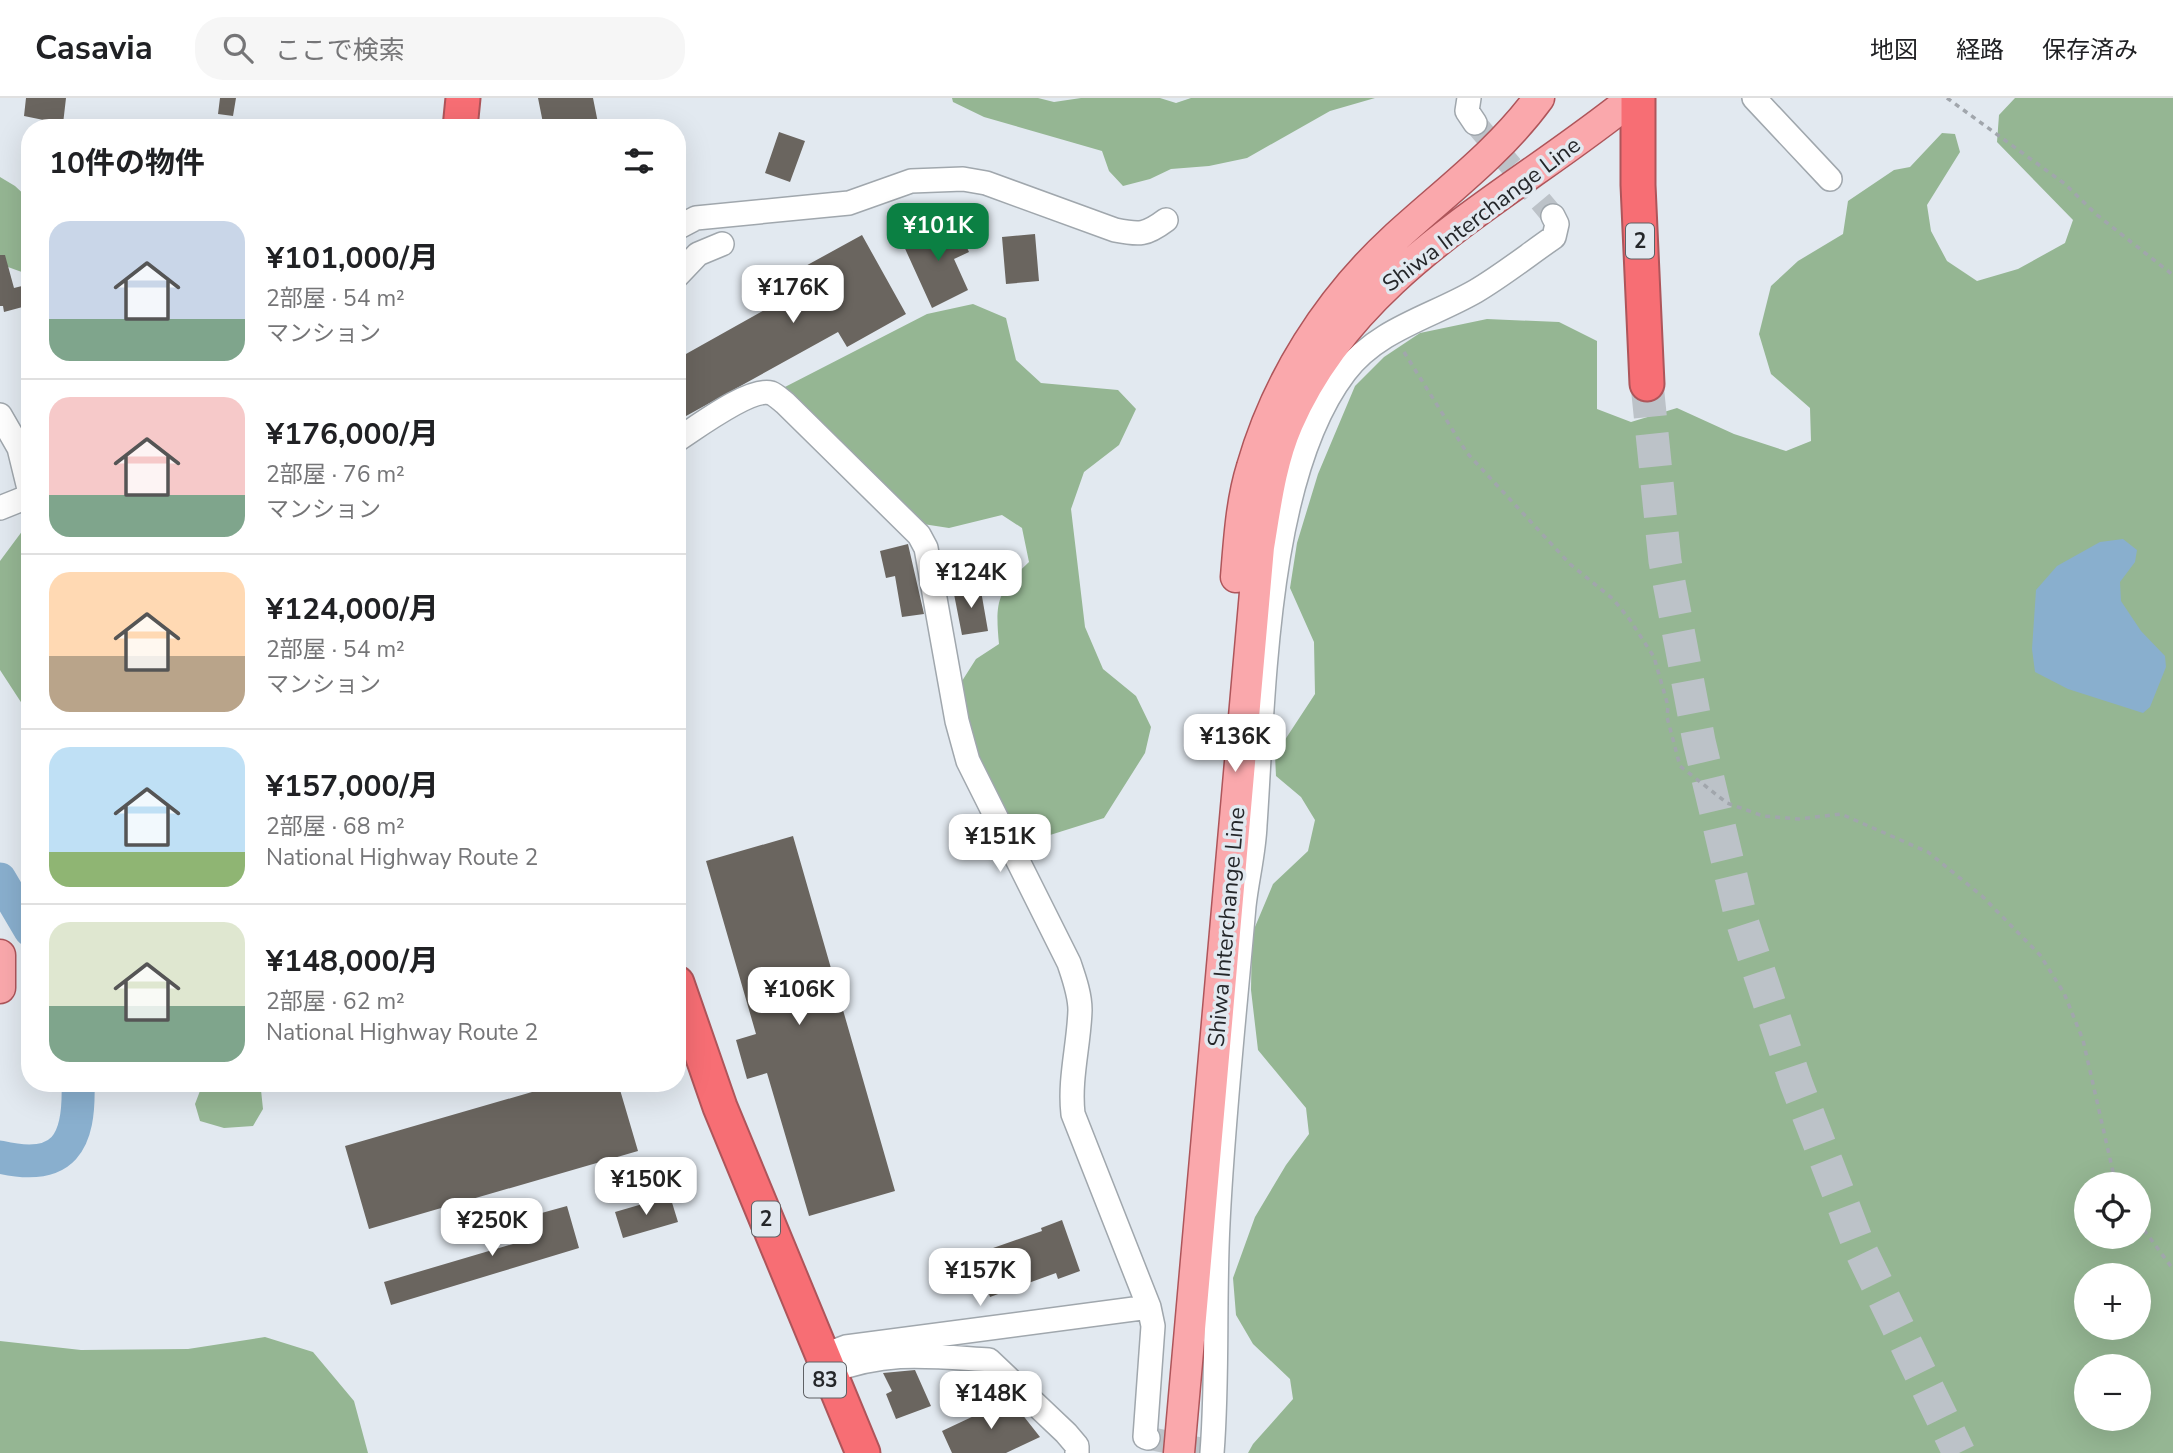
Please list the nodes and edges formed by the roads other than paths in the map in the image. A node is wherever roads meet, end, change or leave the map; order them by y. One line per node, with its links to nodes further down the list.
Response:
1 (463, 98): 6 (highway)
2 (1469, 98): 7 (street)
3 (1539, 98): 26 (main road, Shiwa Interchange Line)
4 (1754, 98): 8 (street)
5 (1628, 104): 14 (highway, 2); 27 (main road, Shiwa Interchange Line)
6 (461, 119)
7 (1475, 123)
8 (1830, 179)
9 (1553, 216): 27 (street)
10 (1166, 220): 11 (street)
11 (686, 223)
12 (722, 244): 13 (street)
13 (686, 267)
14 (1647, 384)
15 (0, 415): 17 (street)
16 (686, 434): 24 (street)
17 (21, 456)
18 (21, 498): 19 (street)
19 (0, 508)
20 (0, 955): 21 (main road)
21 (0, 988)
22 (686, 1009): 23 (highway, 2)
23 (802, 1306): 25 (highway, 2); 28 (main road, 83)
24 (1149, 1307): 25 (street); 26 (street)
25 (825, 1364): 29 (highway, 2); 30 (street)
26 (1155, 1446)
27 (1201, 1451)
28 (854, 1453)
29 (863, 1453)
30 (1077, 1453)

